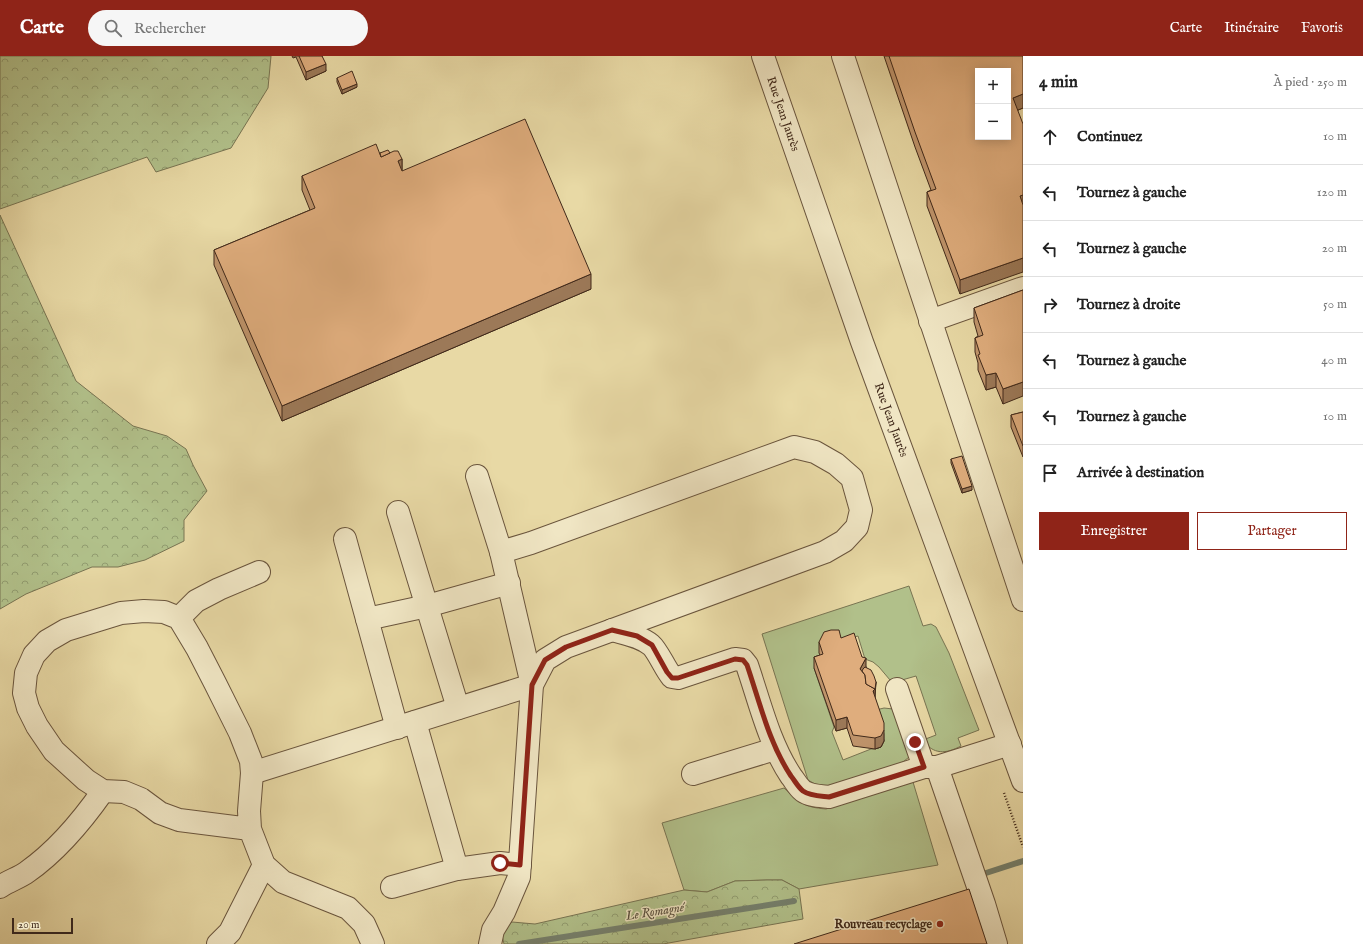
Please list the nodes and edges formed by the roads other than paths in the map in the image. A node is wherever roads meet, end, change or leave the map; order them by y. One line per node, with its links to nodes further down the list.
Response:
1 (763, 56): 20 (street, Rue Jean Jaurès)
2 (843, 56): 4 (street)
3 (1023, 288): 4 (street)
4 (930, 322): 11 (street)
5 (477, 476): 8 (street)
6 (398, 512): 12 (street)
7 (345, 539): 14 (street)
8 (501, 552): 10 (street); 15 (street)
9 (259, 572): 13 (street)
10 (509, 583): 12 (street); 16 (street)
11 (1022, 594)
12 (427, 606): 14 (street); 18 (street)
13 (179, 618): 23 (street); 26 (street)
14 (367, 619): 19 (street)
15 (612, 630): 16 (street); 21 (street)
16 (532, 685): 18 (street); 29 (street)
17 (897, 689): 22 (street)
18 (458, 708): 19 (street)
19 (406, 725): 23 (street); 30 (street)
20 (1010, 744): 22 (street); 25 (street, Rue Jean Jaurès)
21 (775, 749): 22 (street); 24 (street)
22 (930, 767): 36 (street)
23 (252, 773): 27 (street)
24 (693, 774)
25 (1023, 781)
26 (103, 791): 27 (street); 31 (street)
27 (250, 829): 28 (street)
28 (264, 865): 33 (street); 34 (street)
29 (520, 865): 30 (street); 35 (street)
30 (457, 869): 32 (street)
31 (0, 887)
32 (392, 887)
33 (218, 944)
34 (372, 944)
35 (490, 944)
36 (996, 944)

